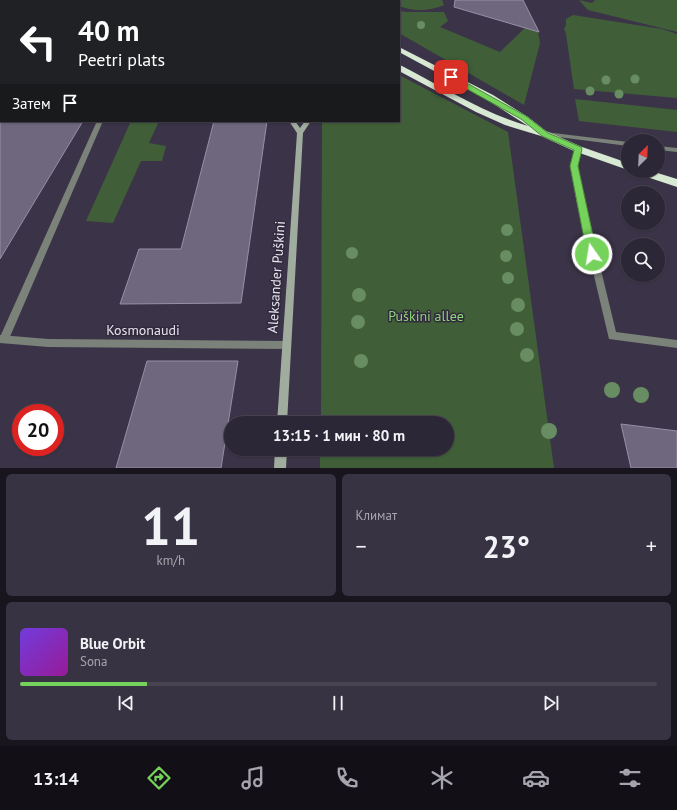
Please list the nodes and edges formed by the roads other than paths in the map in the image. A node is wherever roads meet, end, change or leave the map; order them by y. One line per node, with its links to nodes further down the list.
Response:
1 (400, 50): 7 (highway)
2 (400, 69): 7 (highway)
3 (100, 122): 15 (street)
4 (293, 122): 6 (street)
5 (307, 122): 6 (street, Aleksander Puškini)
6 (300, 133): 17 (street, Aleksander Puškini)
7 (545, 134): 8 (street); 9 (highway)
8 (621, 143)
9 (578, 149): 12 (highway); 16 (street)
10 (665, 149): 11 (street)
11 (677, 150)
12 (621, 164)
13 (661, 178): 14 (highway)
14 (677, 183)
15 (2, 339): 17 (street, Kosmonaudi)
16 (677, 344)
17 (286, 345): 18 (street, Aleksander Puškini)
18 (282, 416)
19 (281, 456): 20 (street)
20 (280, 468)

